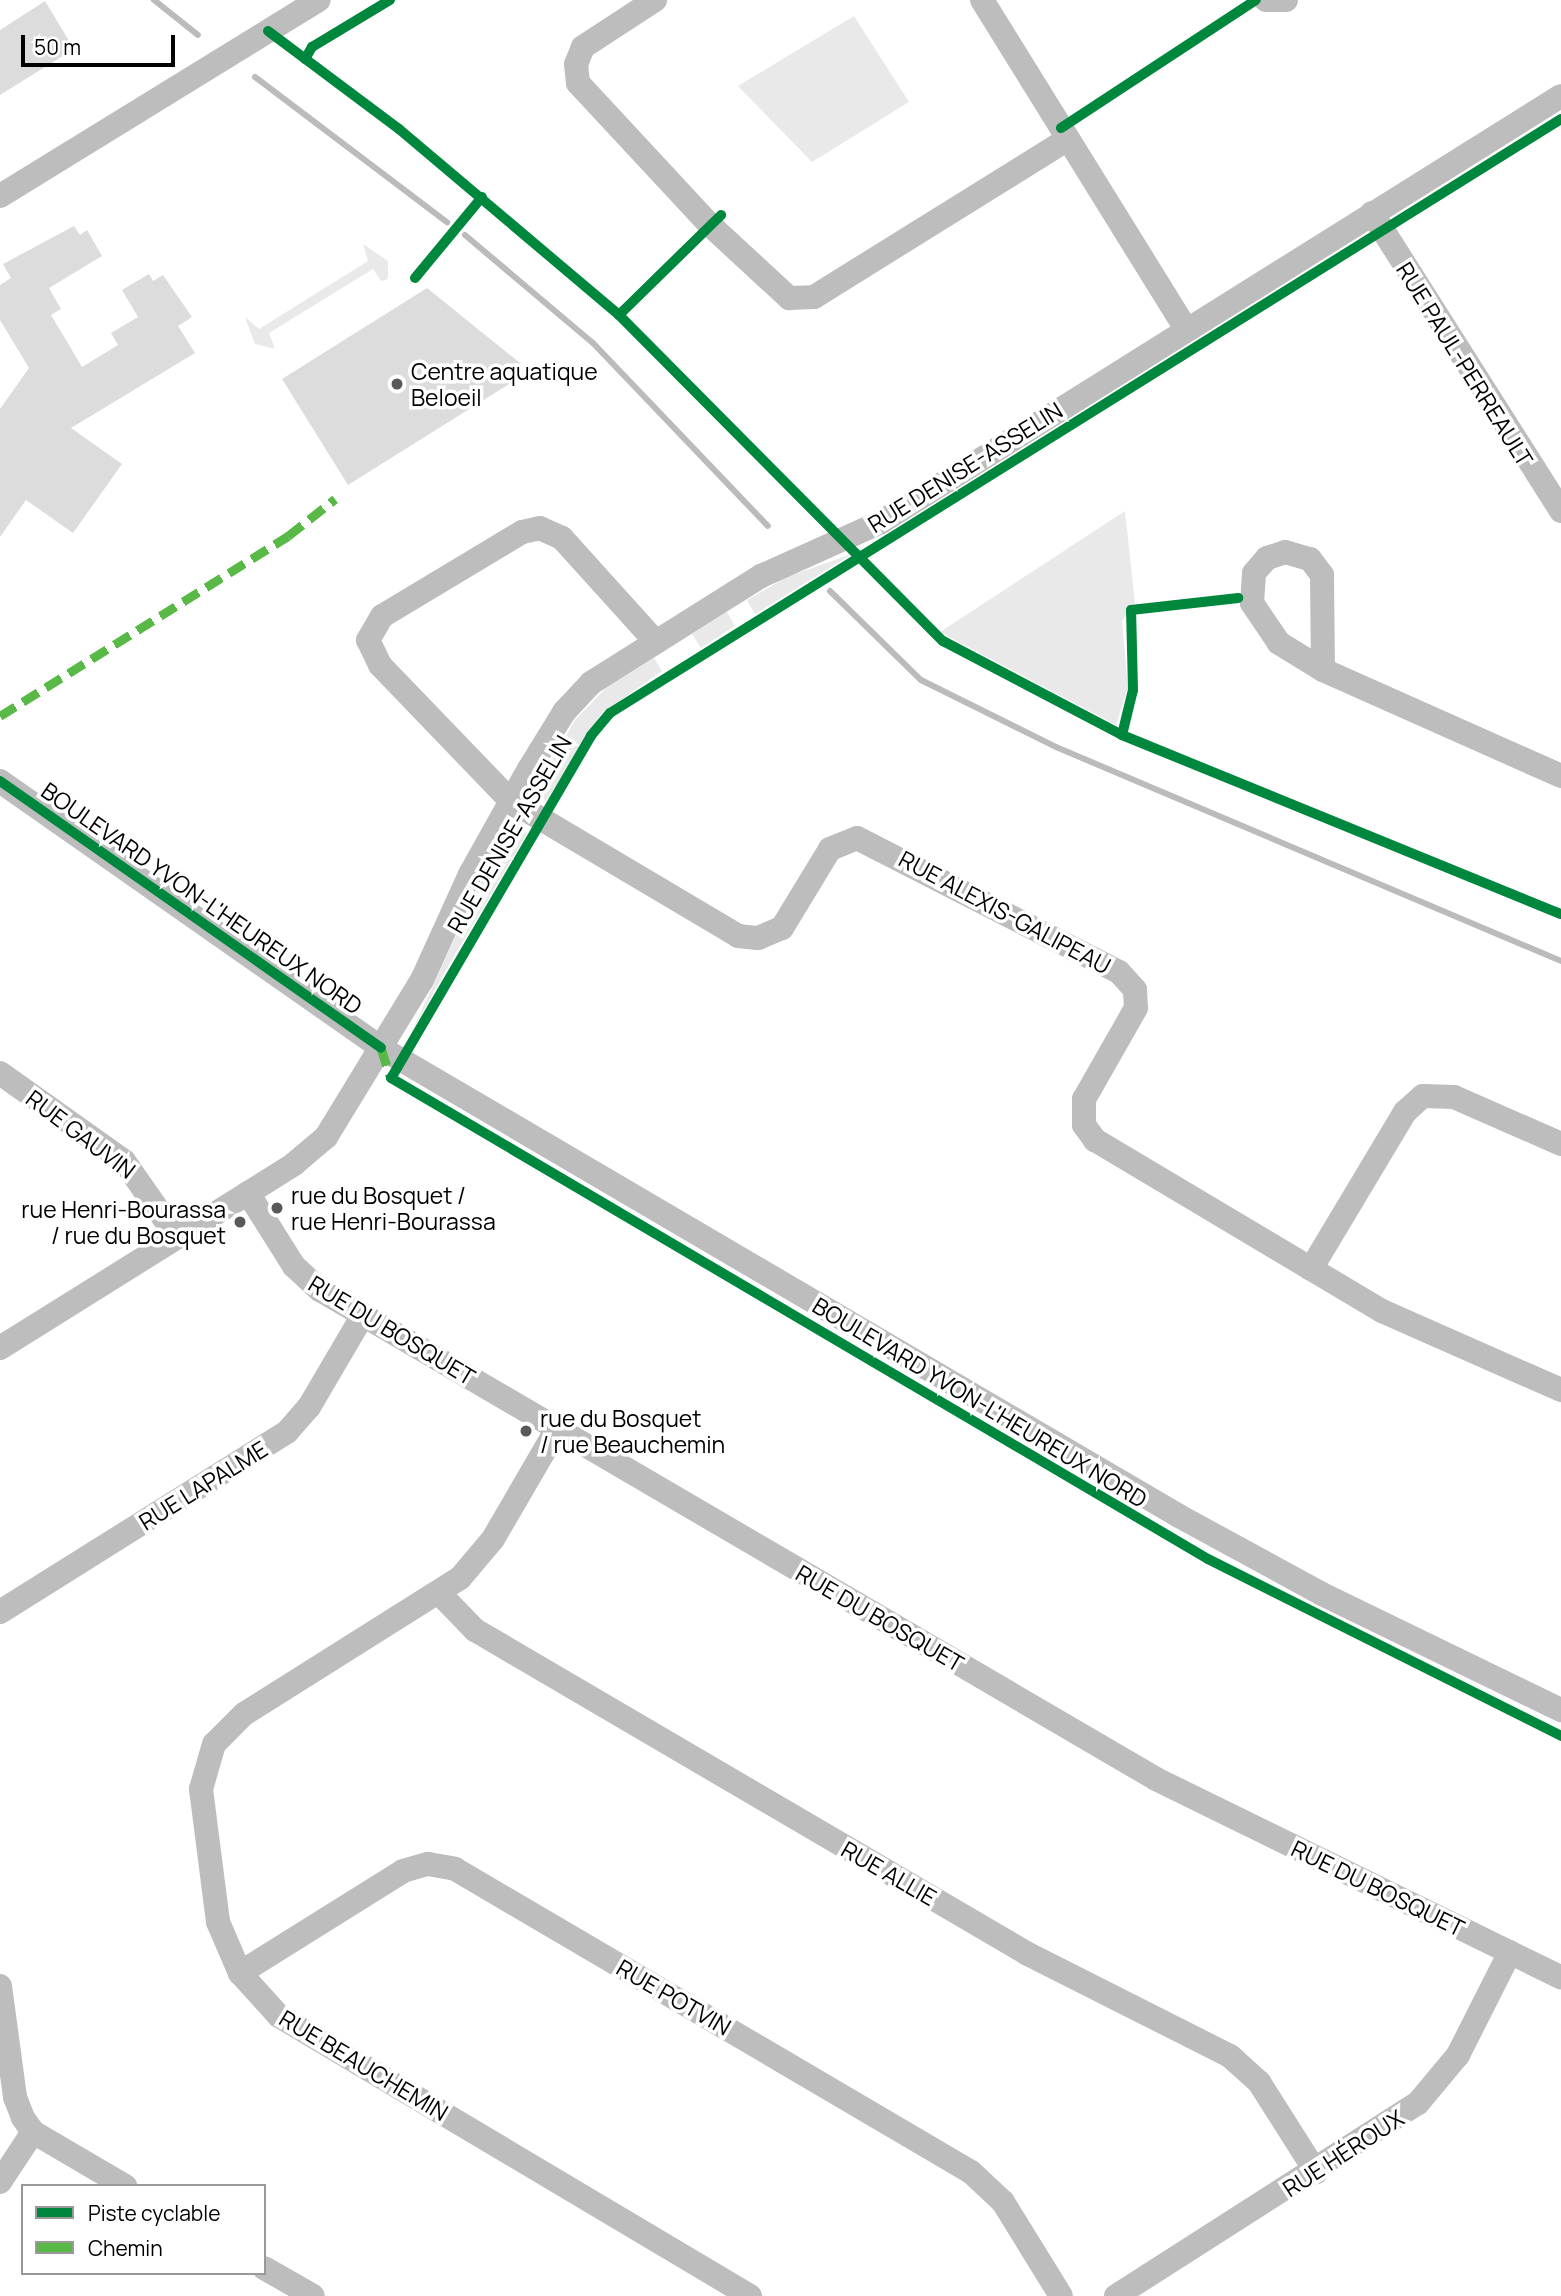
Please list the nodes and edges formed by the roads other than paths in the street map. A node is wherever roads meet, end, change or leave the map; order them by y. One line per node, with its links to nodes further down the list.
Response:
1 (319, 0): 8 (street)
2 (655, 0): 7 (street)
3 (982, 0): 7 (street)
4 (1265, 0): 5 (street)
5 (1286, 0)
6 (1561, 96): 9 (street, RUE DENISE-ASSELIN)
7 (1068, 139): 10 (street)
8 (0, 196)
9 (1373, 213): 10 (street, RUE DENISE-ASSELIN); 11 (street, RUE PAUL-PERREAULT)
10 (1187, 330): 12 (street, RUE DENISE-ASSELIN)
11 (1561, 511)
12 (654, 641): 16 (street, RUE DENISE-ASSELIN); 16 (street)
13 (1323, 670): 13 (street); 14 (street)
14 (1561, 776)
15 (0, 781): 17 (street, BOULEVARD YVON-L'HEUREUX NORD)
16 (511, 801): 17 (street, RUE DENISE-ASSELIN); 22 (street, RUE ALEXIS-GALIPEAU)
17 (381, 1048): 20 (street, RUE DENISE-ASSELIN); 29 (street, BOULEVARD YVON-L'HEUREUX NORD)
18 (0, 1073): 21 (street, RUE GAUVIN)
19 (1561, 1144): 22 (street)
20 (248, 1193): 21 (street, RUE DENISE-ASSELIN); 23 (street, RUE DU BOSQUET)
21 (177, 1237): 24 (street, RUE DENISE-ASSELIN)
22 (1311, 1269): 25 (street, RUE ALEXIS-GALIPEAU)
23 (363, 1315): 26 (street, RUE DU BOSQUET); 28 (street, RUE LAPALME)
24 (0, 1348)
25 (1561, 1390)
26 (557, 1429): 27 (street, RUE BEAUCHEMIN); 30 (street, RUE DU BOSQUET)
27 (439, 1593): 31 (street, RUE BEAUCHEMIN); 36 (street, RUE ALLIE)
28 (0, 1612)
29 (1561, 1710)
30 (1510, 1952): 32 (street, RUE DU BOSQUET); 36 (street, RUE HÉROUX)
31 (240, 1973): 41 (street, RUE BEAUCHEMIN); 42 (street, RUE POTVIN)
32 (1561, 1977)
33 (0, 1986): 34 (street)
34 (2, 2021): 35 (street)
35 (33, 2132): 37 (street); 38 (street)
36 (1316, 2172): 43 (street, RUE HÉROUX)
37 (0, 2182)
38 (122, 2184)
39 (266, 2269): 40 (street)
40 (313, 2296)
41 (750, 2296)
42 (1061, 2296)
43 (1116, 2296)

